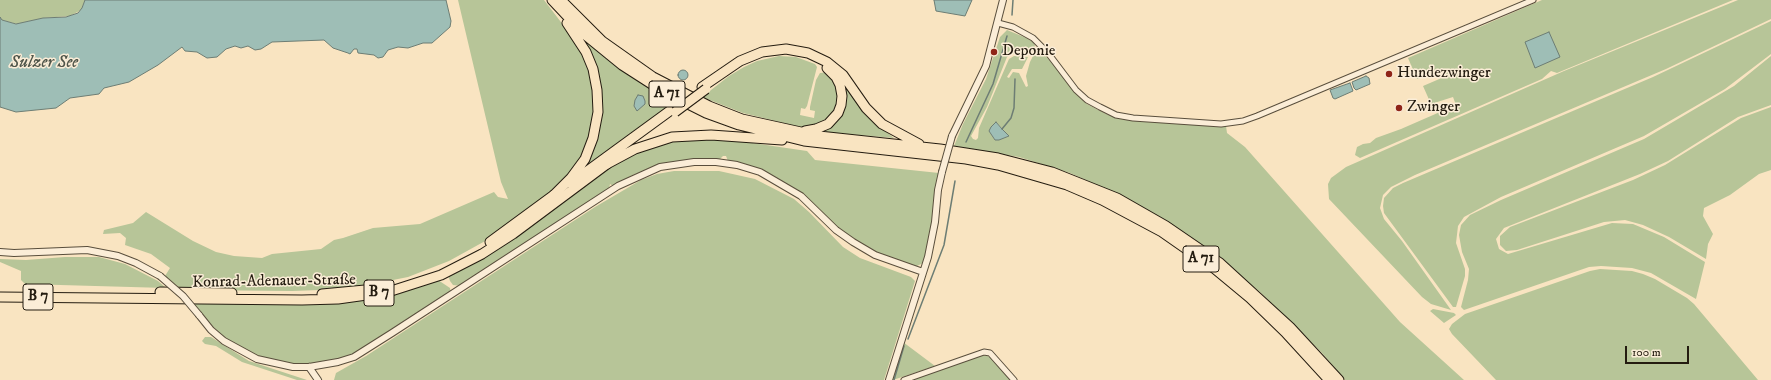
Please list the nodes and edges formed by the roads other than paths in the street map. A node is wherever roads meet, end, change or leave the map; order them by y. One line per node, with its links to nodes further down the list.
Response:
1 (1003, 0): 4 (street)
2 (1533, 0): 4 (street)
3 (557, 2): 7 (highway, A 71); 8 (highway, A 71); 11 (highway)
4 (998, 23): 13 (street, bridge)
5 (704, 88): 6 (highway, bridge); 7 (highway); 9 (highway)
6 (673, 111): 10 (highway); 11 (highway)
7 (797, 132): 9 (highway, A 71)
8 (804, 141): 10 (highway); 21 (highway, A 71)
9 (925, 148): 22 (highway, A 71)
10 (607, 164): 15 (highway, Konrad-Adenauer-Straße / B 7)
11 (554, 195): 14 (highway, Konrad-Adenauer-Straße / B 7)
12 (0, 252): 16 (street, bridge)
13 (923, 272): 16 (street); 18 (street)
14 (0, 290)
15 (0, 296)
16 (309, 368): 17 (street)
17 (318, 380)
18 (889, 380)
19 (904, 380): 20 (street)
20 (1014, 380)
21 (1329, 380)
22 (1339, 380)

